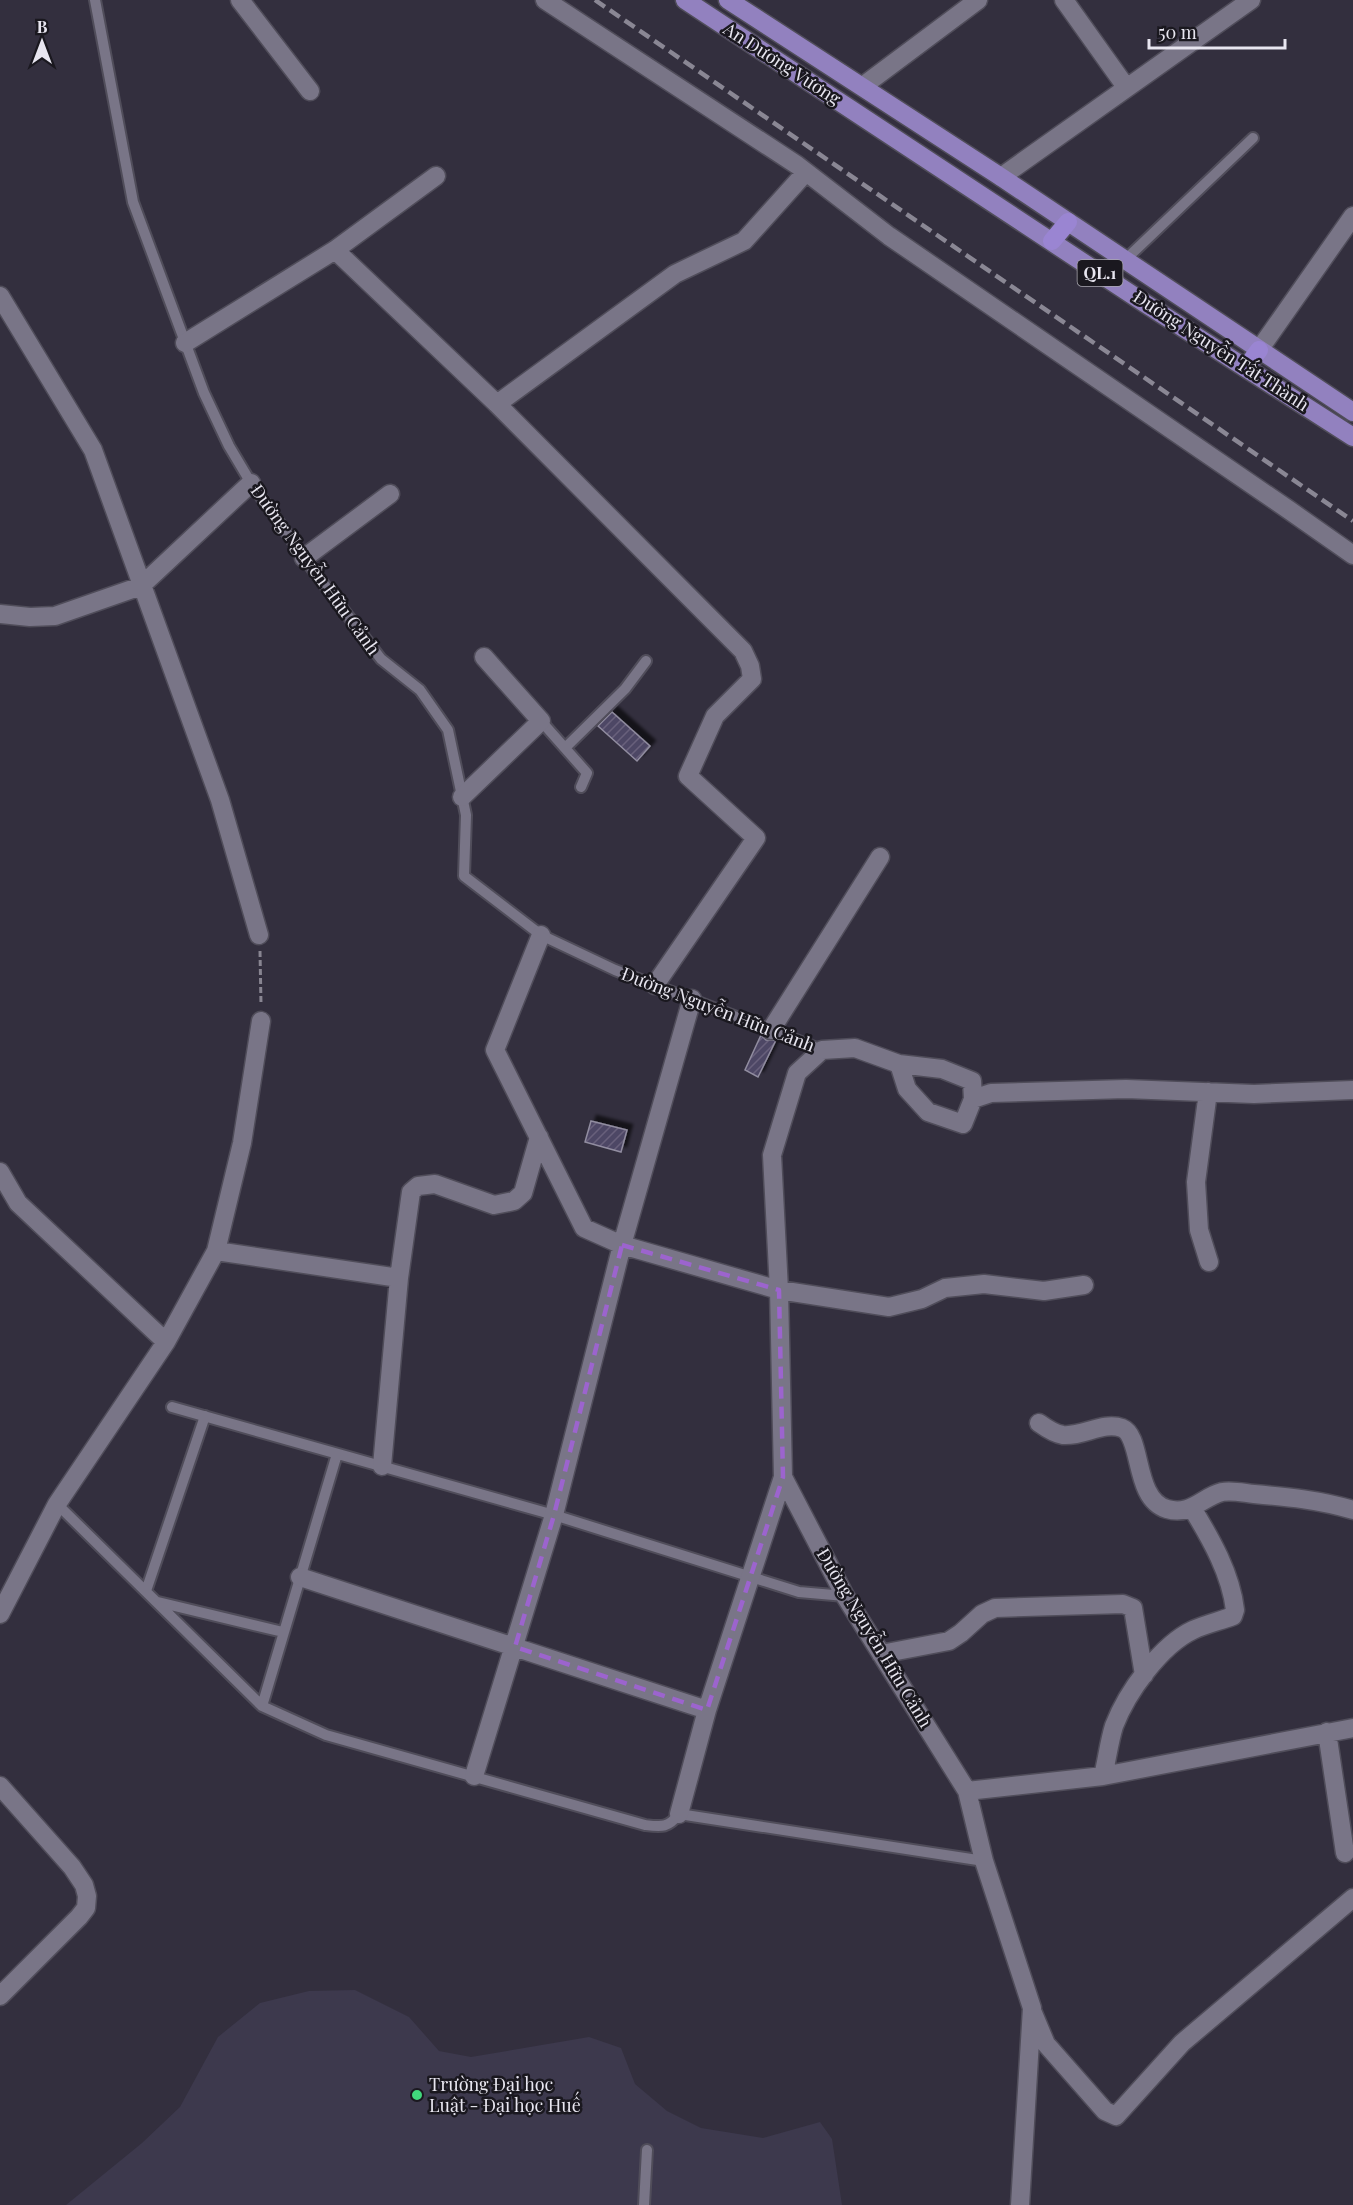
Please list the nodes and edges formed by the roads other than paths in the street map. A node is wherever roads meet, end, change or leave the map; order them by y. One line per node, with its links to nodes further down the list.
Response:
1 (96, 0): 23 (lane, Đường Nguyễn Hữu Cảnh)
2 (240, 0): 11 (street)
3 (545, 0): 14 (street)
4 (685, 0): 12 (main road, An Dương Vương / QL.1)
5 (728, 0): 9 (main road, An Dương Vương / QL.1)
6 (978, 0): 9 (street)
7 (1064, 0): 10 (street)
8 (1251, 0): 10 (street)
9 (863, 86): 16 (main road, Đường Nguyễn Tất Thành / QL.1)
10 (1126, 87): 16 (street)
11 (310, 91)
12 (849, 107): 19 (main road, Đường Nguyễn Tất Thành / QL.1)
13 (1253, 138): 21 (lane)
14 (806, 172): 26 (street); 31 (street)
15 (436, 176): 20 (street)
16 (1001, 177): 18 (main road, Đường Nguyễn Tất Thành / QL.1)
17 (1353, 216): 24 (street)
18 (1068, 222): 19 (highway); 21 (main road, Đường Nguyễn Tất Thành / QL.1)
19 (1052, 241): 25 (main road, Đường Nguyễn Tất Thành / QL.1)
20 (335, 250): 23 (street); 26 (street)
21 (1125, 260): 24 (main road, Đường Nguyễn Tất Thành / QL.1)
22 (0, 296): 33 (street)
23 (185, 343): 29 (lane, Đường Nguyễn Hữu Cảnh)
24 (1259, 350): 25 (highway); 27 (main road, Đường Nguyễn Tất Thành / QL.1)
25 (1246, 368): 28 (main road, Đường Nguyễn Tất Thành / QL.1)
26 (497, 404): 44 (street)
27 (1353, 412)
28 (1353, 436)
29 (251, 483): 32 (lane, Đường Nguyễn Hữu Cảnh); 33 (street)
30 (390, 494): 32 (street)
31 (1353, 555)
32 (304, 558): 40 (lane, Đường Nguyễn Hữu Cảnh)
33 (141, 586): 34 (street); 42 (street)
34 (0, 614)
35 (484, 657): 37 (street)
36 (646, 661): 38 (lane)
37 (541, 721): 38 (lane); 40 (street)
38 (565, 748): 39 (lane)
39 (581, 787)
40 (462, 797): 43 (lane, Đường Nguyễn Hữu Cảnh)
41 (880, 857): 47 (street)
42 (259, 935)
43 (541, 935): 44 (lane, Đường Nguyễn Hữu Cảnh); 53 (street)
44 (655, 985): 45 (lane, Đường Nguyễn Hữu Cảnh)
45 (692, 999): 47 (lane, Đường Nguyễn Hữu Cảnh); 55 (street)
46 (261, 1021): 56 (street)
47 (771, 1030): 48 (lane, Đường Nguyễn Hữu Cảnh)
48 (822, 1050): 49 (street); 60 (street, Đường Nguyễn Hữu Cảnh)
49 (899, 1064): 52 (street); 52 (street)
50 (1353, 1089): 51 (street)
51 (1208, 1092): 52 (street); 57 (street)
52 (973, 1099)
53 (539, 1137): 55 (street); 58 (street)
54 (0, 1172): 61 (street)
55 (622, 1245): 60 (street); 71 (street)
56 (216, 1251): 58 (street); 61 (street)
57 (1209, 1262)
58 (399, 1278): 66 (street)
59 (1084, 1285): 60 (street)
60 (778, 1290): 67 (street, Đường Nguyễn Hữu Cảnh)
61 (166, 1342): 68 (street)
62 (172, 1407): 63 (lane)
63 (205, 1416): 65 (lane); 74 (lane)
64 (1039, 1424): 69 (street)
65 (337, 1454): 66 (lane); 72 (lane)
66 (382, 1466): 71 (lane)
67 (783, 1477): 73 (street); 75 (street, Đường Nguyễn Hữu Cảnh)
68 (57, 1504): 74 (lane); 77 (street)
69 (1192, 1508): 70 (street); 81 (street)
70 (1353, 1510)
71 (554, 1515): 73 (lane); 79 (street)
72 (300, 1577): 78 (lane); 79 (street)
73 (750, 1577): 75 (lane); 83 (street)
74 (146, 1591): 76 (lane)
75 (845, 1596): 80 (street, Đường Nguyễn Hữu Cảnh)
76 (158, 1602): 78 (lane); 82 (lane)
77 (0, 1614)
78 (283, 1632): 82 (lane)
79 (515, 1647): 83 (street); 86 (street)
80 (880, 1654): 81 (street); 89 (street, Đường Nguyễn Hữu Cảnh)
81 (1144, 1675): 87 (street)
82 (262, 1706): 86 (lane)
83 (707, 1710): 90 (street)
84 (1353, 1728): 85 (street)
85 (1327, 1732): 87 (street); 91 (street)
86 (474, 1776): 90 (lane)
87 (1103, 1776): 89 (street)
88 (0, 1786): 94 (street)
89 (968, 1791): 92 (street, Đường Nguyễn Hữu Cảnh)
90 (679, 1814): 92 (lane)
91 (1345, 1853)
92 (984, 1861): 95 (street, Đường Nguyễn Hữu Cảnh)
93 (1353, 1898): 95 (street)
94 (0, 1996)
95 (1032, 2008): 98 (street, Đường Nguyễn Hữu Cảnh)
96 (647, 2150): 97 (lane)
97 (645, 2205)
98 (1020, 2205)

